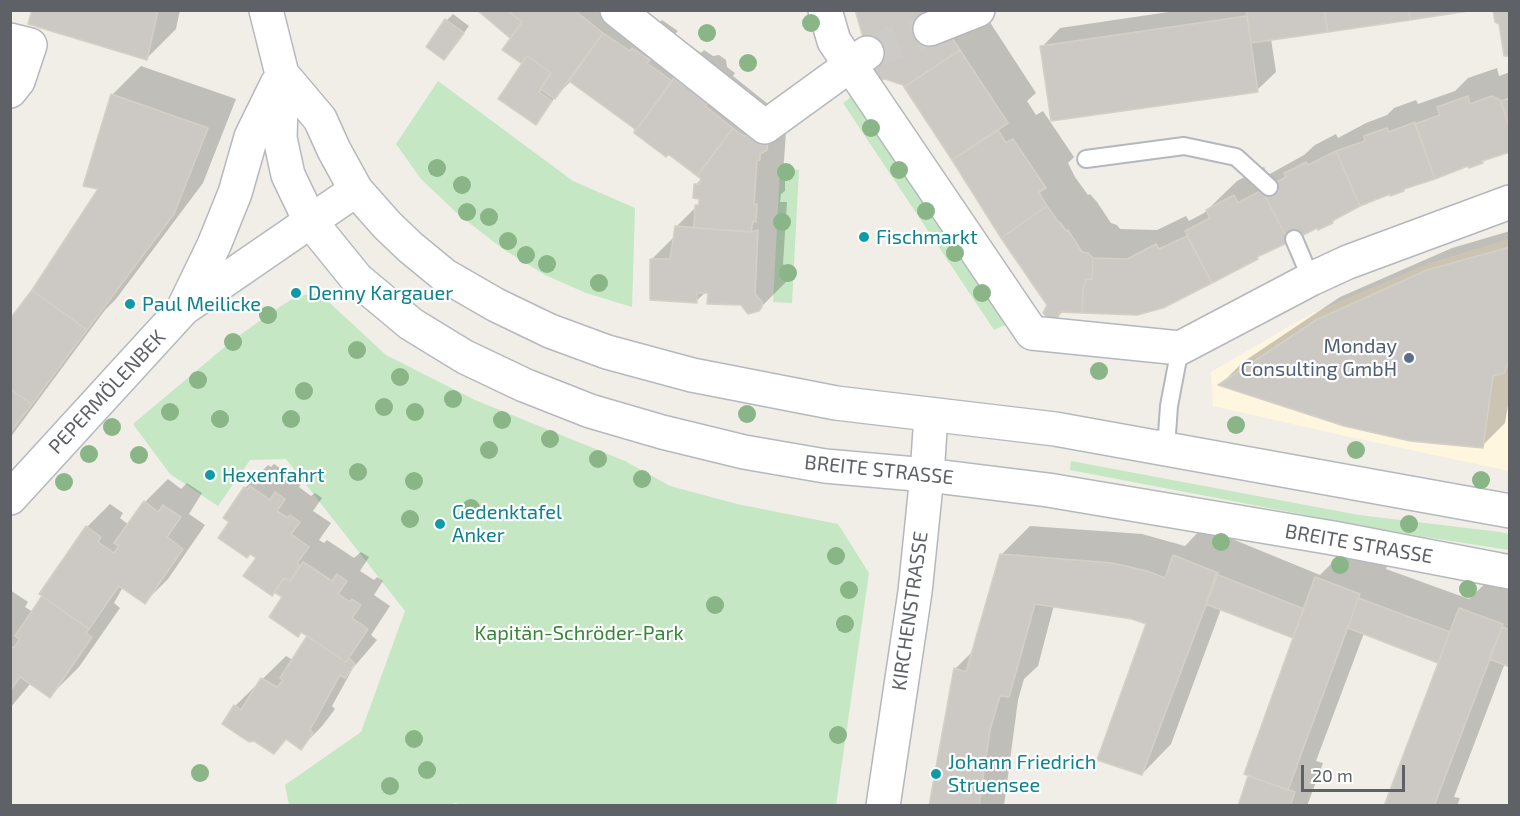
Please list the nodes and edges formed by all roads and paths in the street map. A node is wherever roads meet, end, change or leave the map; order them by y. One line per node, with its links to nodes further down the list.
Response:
1 (266, 10): 8 (main road)
2 (617, 10): 7 (main road)
3 (825, 10): 7 (main road)
4 (978, 10): 5 (main road)
5 (930, 28)
6 (20, 43): 9 (main road)
7 (860, 59): 18 (main road)
8 (282, 74): 12 (main road); 14 (main road, BREITE STRASSE); 17 (main road)
9 (10, 91)
10 (1086, 159): 11 (lane)
11 (1269, 187)
12 (356, 190): 14 (main road, PEPERMÖLENBEK); 19 (main road)
13 (1509, 202): 16 (main road)
14 (310, 221): 17 (main road, PEPERMÖLENBEK); 21 (main road, BREITE STRASSE)
15 (1294, 239): 16 (lane)
16 (1311, 279): 18 (main road)
17 (183, 309): 22 (main road, PEPERMÖLENBEK)
18 (1180, 348): 20 (lane)
19 (931, 415): 20 (main road); 21 (main road, KIRCHENSTRASSE)
20 (1166, 448): 23 (main road)
21 (927, 475): 24 (main road, BREITE STRASSE); 25 (main road, KIRCHENSTRASSE)
22 (10, 498)
23 (1509, 511)
24 (1509, 572)
25 (882, 806)

